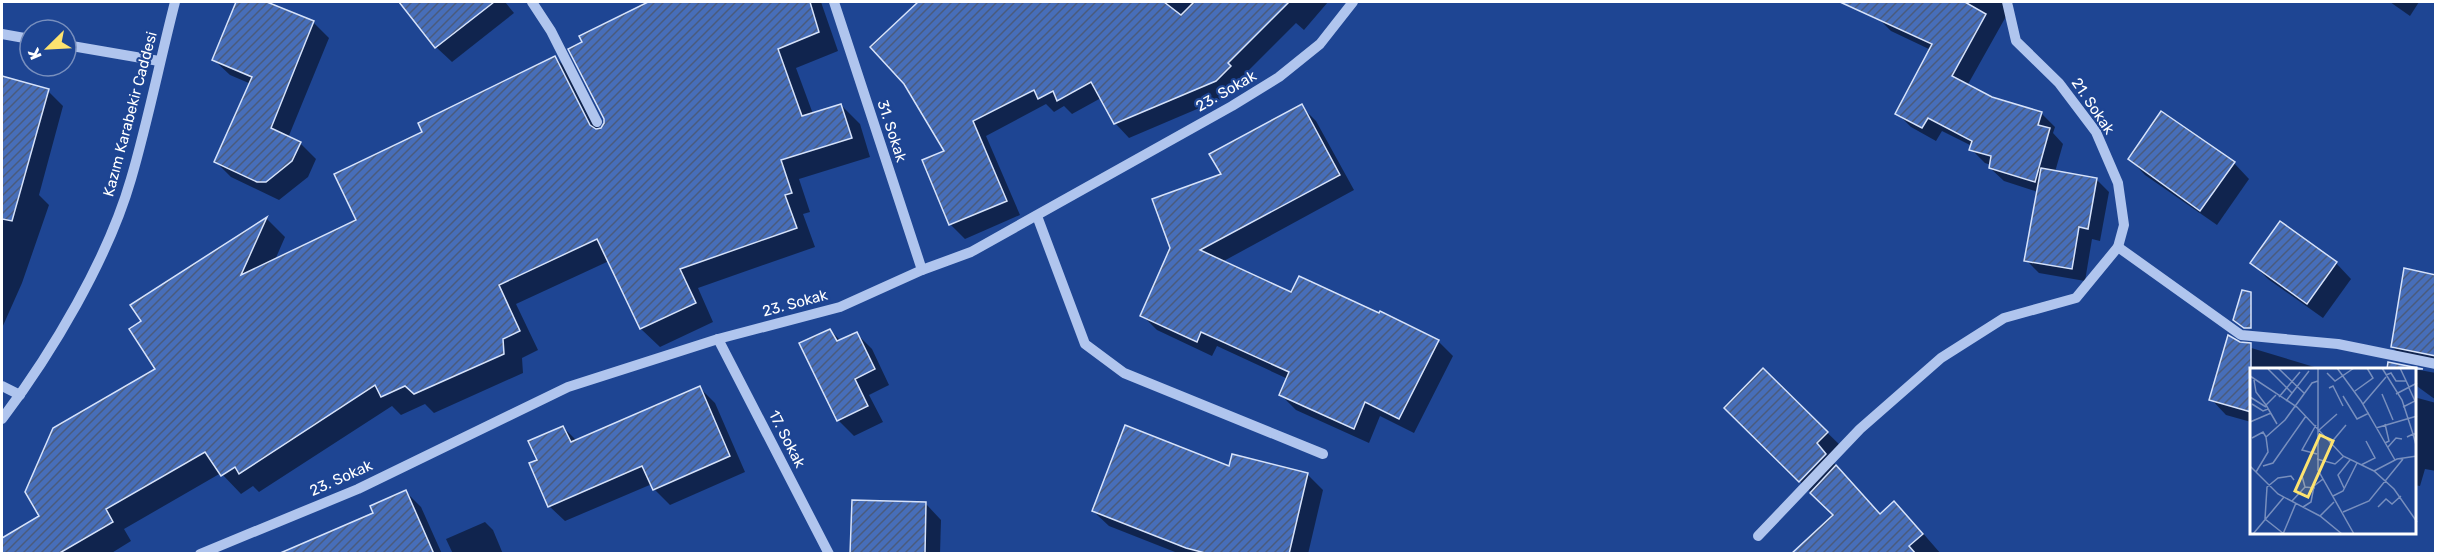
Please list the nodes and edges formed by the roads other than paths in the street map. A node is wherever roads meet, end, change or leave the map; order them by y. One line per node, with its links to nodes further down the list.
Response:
1 (175, 2): 9 (street, Kazım Karabekir Caddesi)
2 (532, 2): 10 (street)
3 (834, 2): 13 (street, 31. Sokak)
4 (1353, 2): 11 (street, 23. Sokak)
5 (2007, 2): 12 (street, 21. Sokak)
6 (2, 34): 7 (street)
7 (18, 37)
8 (78, 47): 9 (street)
9 (159, 61): 17 (street, Kazım Karabekir Caddesi)
10 (597, 122)
11 (1037, 216): 13 (street, 23. Sokak); 19 (street)
12 (2118, 247): 15 (street); 20 (street, 21. Sokak)
13 (922, 270): 14 (street, 23. Sokak)
14 (718, 339): 21 (street, 23. Sokak); 22 (street, 17. Sokak)
15 (2436, 364)
16 (2, 386): 17 (street)
17 (20, 395): 18 (street, Kazım Karabekir Caddesi)
18 (2, 419)
19 (1323, 454)
20 (1758, 536)
21 (200, 554)
22 (829, 554)

